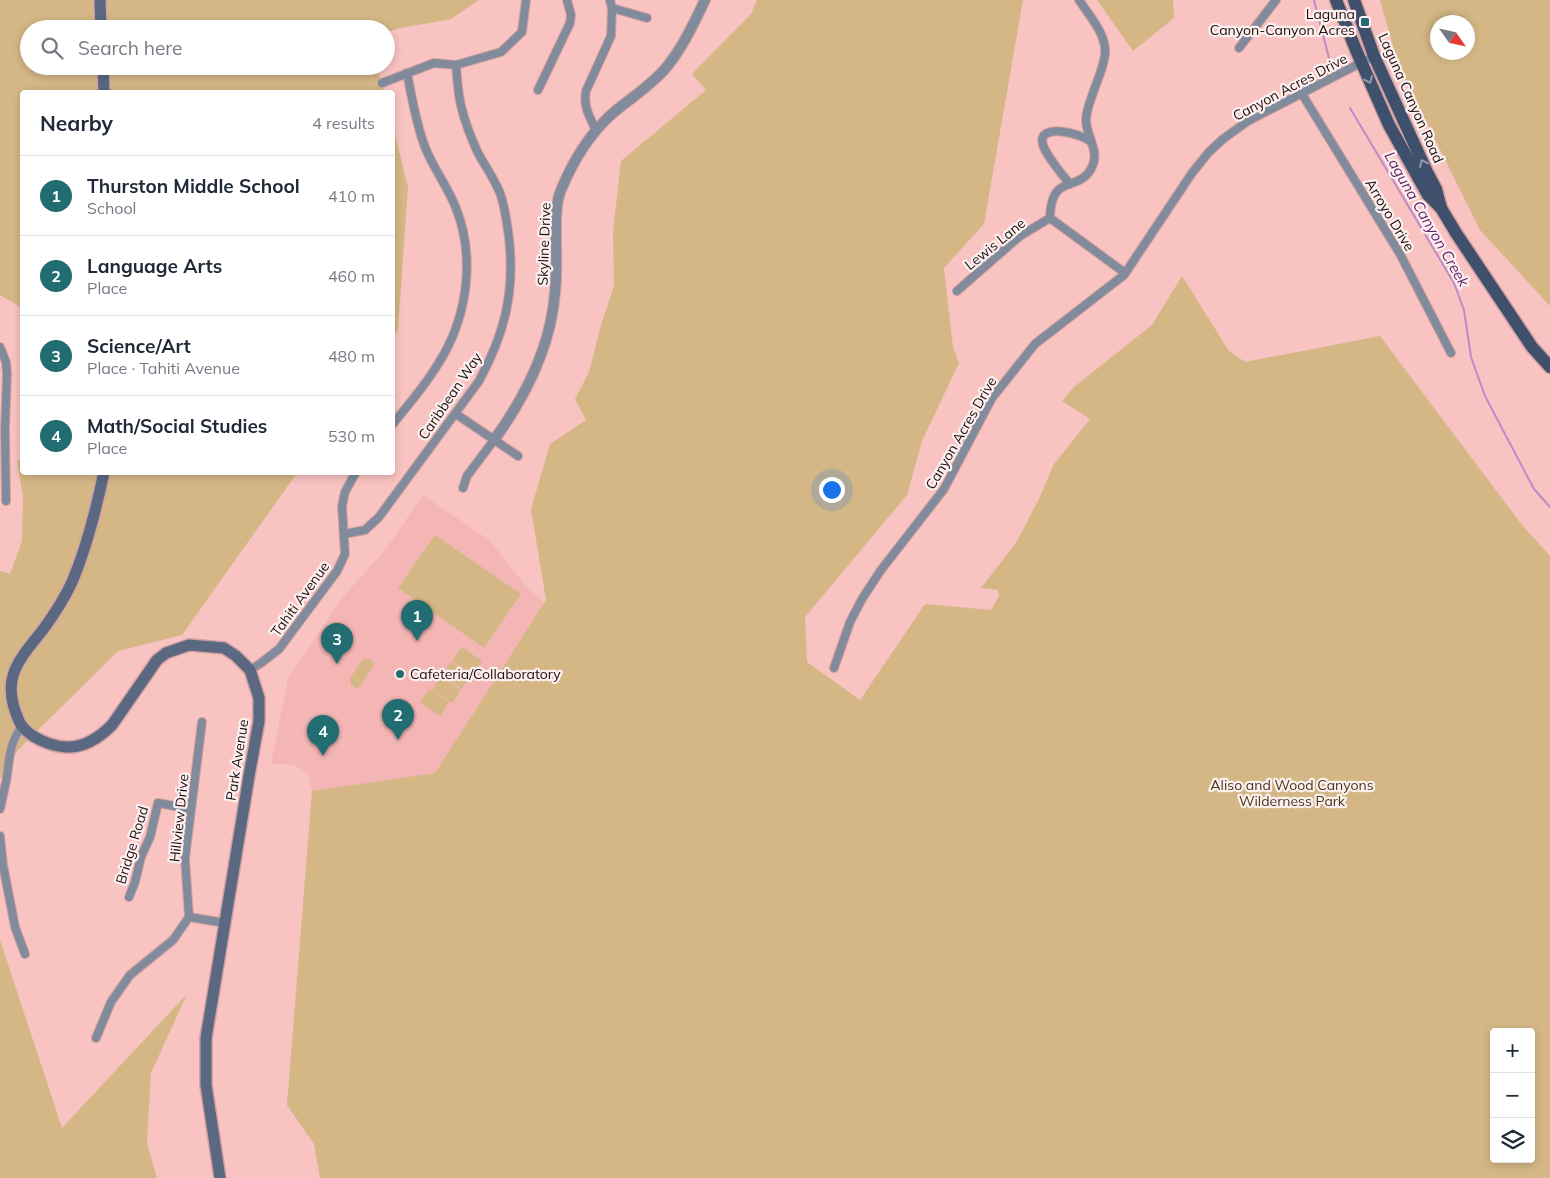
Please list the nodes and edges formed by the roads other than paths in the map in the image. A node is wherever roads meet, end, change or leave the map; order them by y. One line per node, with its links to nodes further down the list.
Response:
1 (100, 0): 11 (main road)
2 (526, 0): 15 (street)
3 (567, 0): 20 (street)
4 (705, 0): 22 (street, Skyline Drive)
5 (1079, 0): 23 (street)
6 (1276, 0): 12 (street)
7 (1336, 0): 14 (main road, Laguna Canyon Road)
8 (1354, 0): 13 (main road, Laguna Canyon Road)
9 (611, 4): 10 (street); 22 (street)
10 (647, 18)
11 (101, 20)
12 (1238, 48)
13 (1374, 56): 14 (street, Canyon Acres Drive); 25 (main road, Laguna Canyon Road, one-way to 13)
14 (1361, 62): 21 (street, Canyon Acres Drive); 25 (main road, Laguna Canyon Road, one-way to 25)
15 (456, 64): 16 (street); 32 (street, Caribbean Way)
16 (407, 74): 18 (street); 33 (street)
17 (103, 75): 19 (main road)
18 (382, 83)
19 (104, 90)
20 (538, 90)
21 (1302, 94): 27 (street, Canyon Acres Drive); 30 (street, Arroyo Drive)
22 (596, 130): 34 (street, Skyline Drive)
23 (1091, 142): 24 (street); 24 (street)
24 (1070, 184): 26 (street)
25 (1441, 208): 31 (main road, Laguna Canyon Road)
26 (1050, 218): 27 (street); 28 (street, Lewis Lane)
27 (1125, 273): 41 (street, Canyon Acres Drive)
28 (957, 291)
29 (0, 347): 39 (street)
30 (1451, 352)
31 (1550, 367)
32 (456, 414): 34 (street); 40 (street, Caribbean Way)
33 (395, 421)
34 (494, 440): 35 (street); 38 (street, Skyline Drive)
35 (518, 456)
36 (103, 475): 44 (main road)
37 (354, 475): 40 (street, Tahiti Avenue)
38 (463, 488)
39 (6, 501)
40 (344, 534): 42 (street, Tahiti Avenue)
41 (834, 668)
42 (250, 670): 44 (main road, Park Avenue); 50 (main road, Park Avenue)
43 (202, 722): 46 (street, Hillview Drive)
44 (22, 726): 45 (street)
45 (0, 809)
46 (191, 809): 48 (street, Bridge Road); 49 (street, Hillview Drive)
47 (0, 836): 51 (street)
48 (129, 897)
49 (189, 917): 50 (street); 52 (street)
50 (225, 923): 53 (main road, Park Avenue)
51 (26, 954)
52 (96, 1038)
53 (220, 1178)

